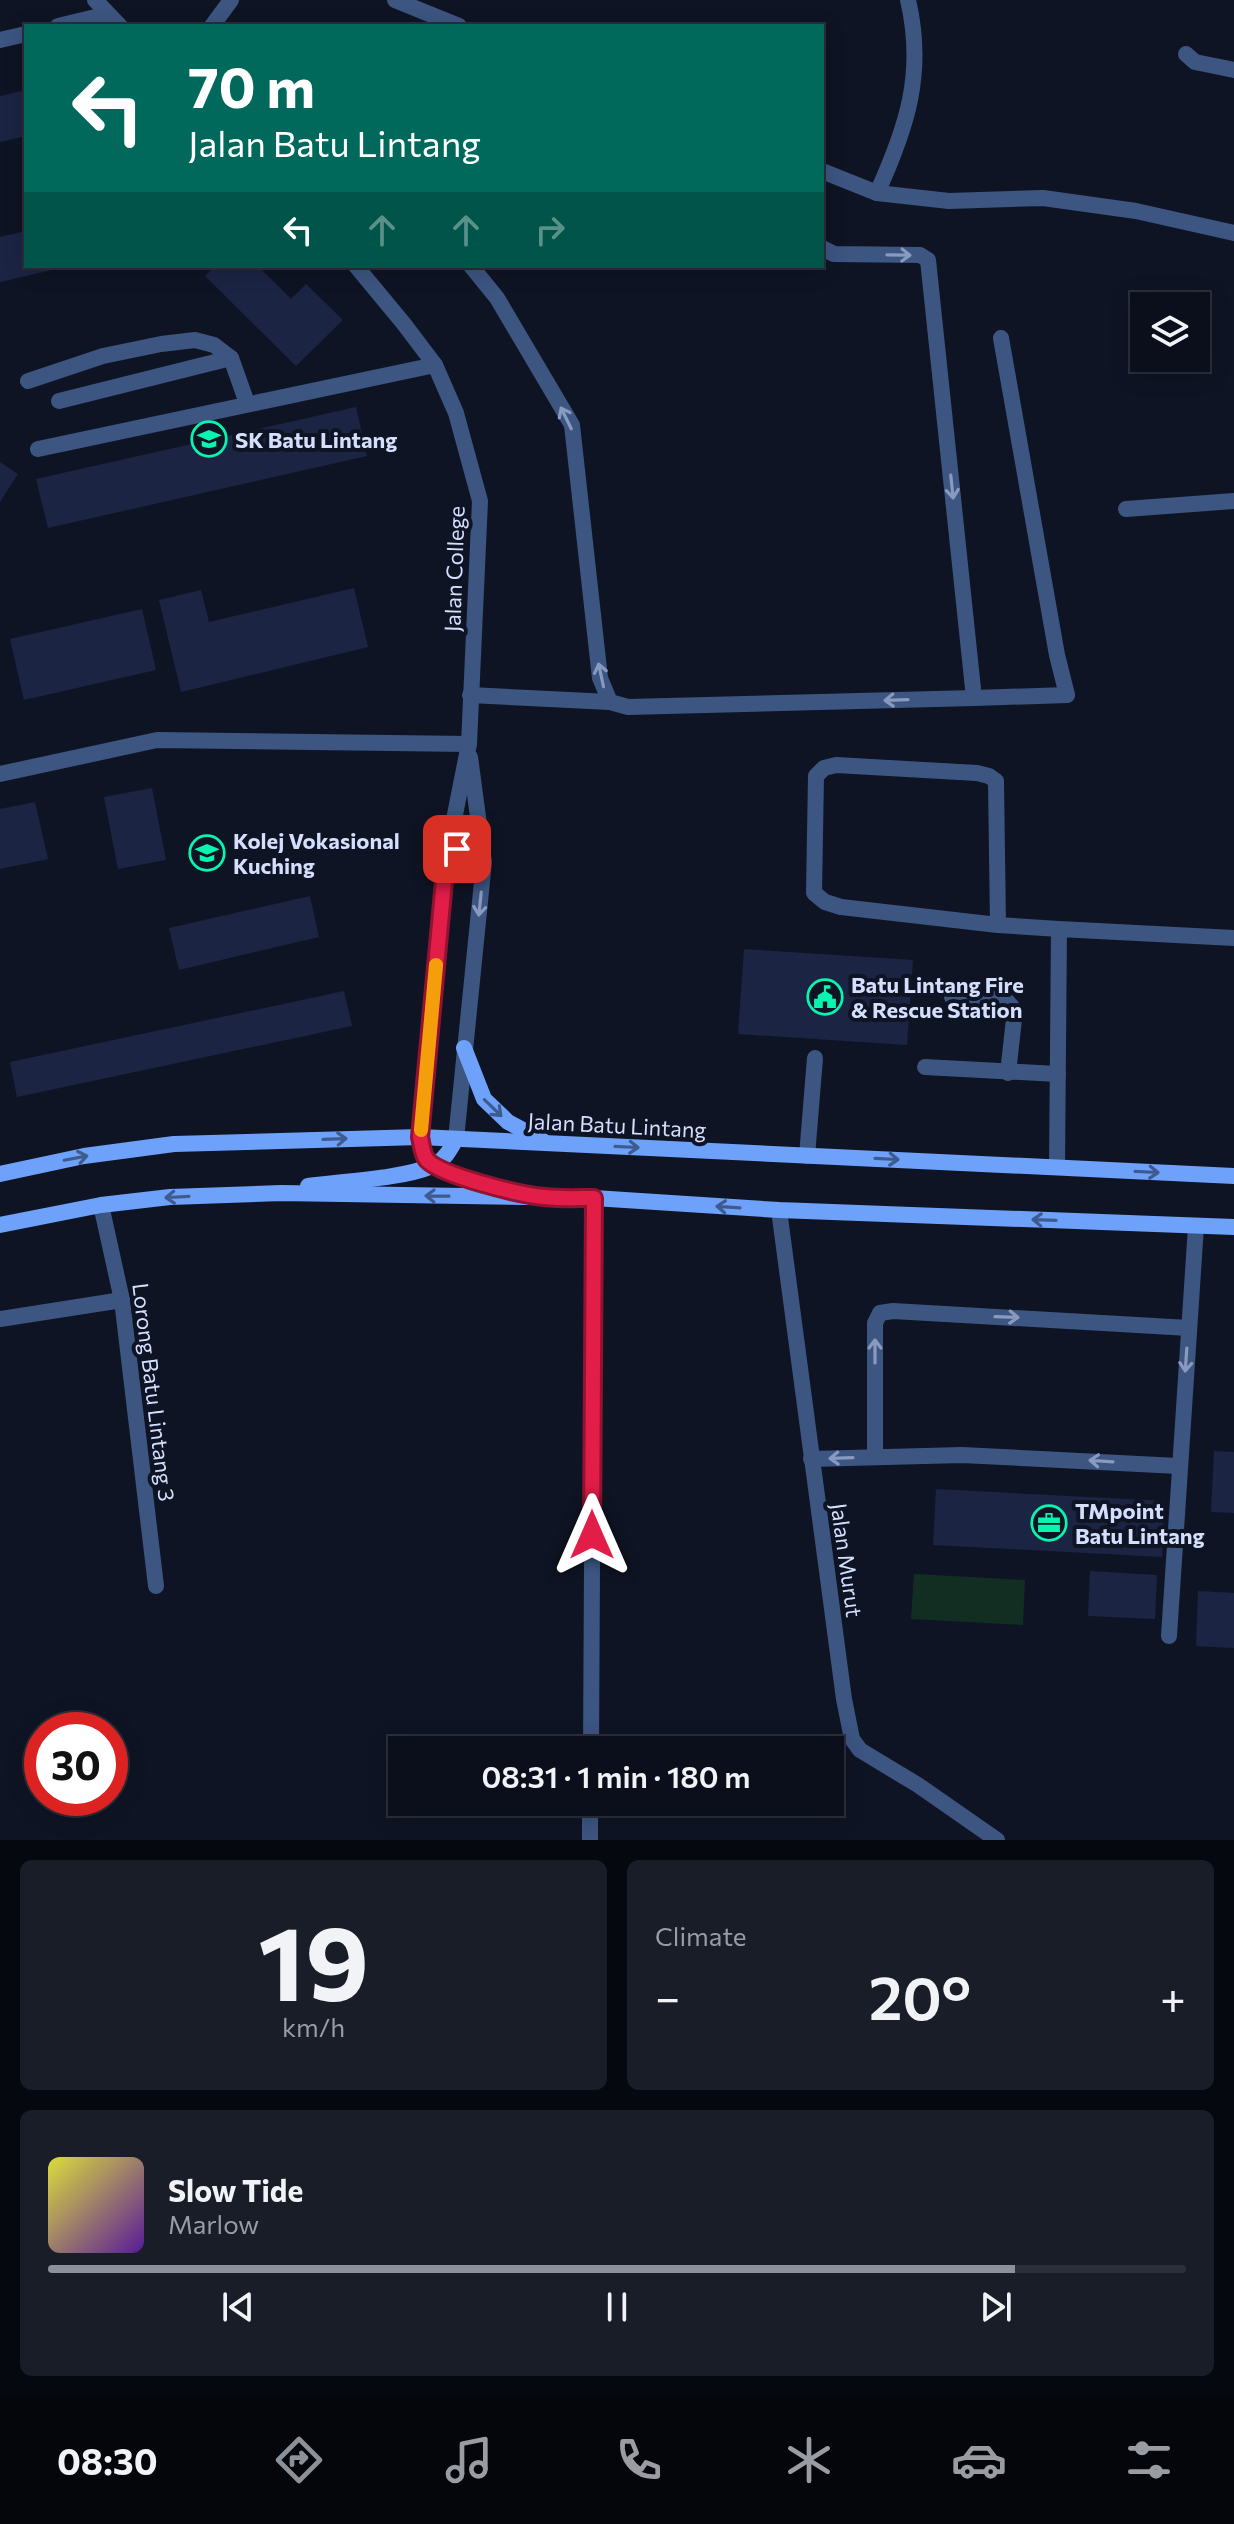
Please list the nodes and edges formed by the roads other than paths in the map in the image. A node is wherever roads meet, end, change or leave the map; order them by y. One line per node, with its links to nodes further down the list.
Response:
1 (95, 0): 5 (street)
2 (231, 0): 7 (street)
3 (395, 0): 8 (street)
4 (908, 0): 14 (street)
5 (114, 20): 6 (street)
6 (77, 24)
7 (213, 24)
8 (454, 24)
9 (24, 34): 10 (street)
10 (0, 40)
11 (1186, 54): 12 (street)
12 (1234, 70)
13 (824, 172): 14 (street)
14 (877, 193): 15 (street)
15 (1234, 233)
16 (824, 249): 29 (street, one-way to 29)
17 (358, 268): 21 (street, Jalan College)
18 (473, 268): 30 (street, one-way to 18)
19 (1001, 338): 29 (street)
20 (231, 358): 22 (street); 23 (street); 24 (street)
21 (435, 365): 24 (street); 28 (street, Jalan College)
22 (28, 381)
23 (59, 401)
24 (247, 403): 25 (street)
25 (38, 449)
26 (1234, 501): 27 (street)
27 (1126, 509)
28 (470, 695): 30 (street); 31 (street, Jalan College)
29 (974, 698): 30 (street, one-way to 30)
30 (610, 702)
31 (469, 744): 32 (street); 33 (street, Jalan College); 34 (street)
32 (0, 774)
33 (446, 860): 34 (street); 44 (street, Jalan College)
34 (484, 862): 39 (street, one-way to 39)
35 (998, 925): 35 (street); 36 (street)
36 (1059, 929): 37 (street); 43 (street)
37 (1234, 938)
38 (952, 997): 42 (street)
39 (464, 1048): 45 (street); 46 (main road, one-way to 46)
40 (815, 1058): 47 (street)
41 (925, 1067): 42 (street)
42 (1008, 1073): 43 (street)
43 (1058, 1074): 49 (street)
44 (420, 1137): 45 (main road, Jalan Batu Lintang); 48 (main road); 50 (main road, Jalan Batu Lintang, one-way to 44)
45 (456, 1139): 46 (main road, Jalan Batu Lintang); 48 (main road)
46 (549, 1143): 47 (main road, Jalan Batu Lintang, one-way to 47)
47 (807, 1156): 49 (main road, Jalan Batu Lintang, one-way to 49)
48 (433, 1165): 52 (main road); 53 (main road)
49 (1057, 1167): 51 (main road, Jalan Batu Lintang, one-way to 51)
50 (0, 1174)
51 (1234, 1176)
52 (281, 1193): 53 (main road, one-way to 52); 55 (main road, one-way to 55)
53 (543, 1197): 54 (main road)
54 (594, 1198): 56 (main road, one-way to 54); 68 (street)
55 (101, 1205): 57 (main road); 60 (street, Lorong Batu Lintang 3)
56 (779, 1210): 58 (main road, one-way to 56); 64 (street, Jalan Murut)
57 (0, 1225)
58 (1196, 1226): 59 (main road); 62 (street)
59 (1234, 1227)
60 (122, 1300): 61 (street); 66 (street, Lorong Batu Lintang 3)
61 (0, 1319)
62 (1189, 1328): 63 (street, one-way to 62); 65 (street, one-way to 65)
63 (875, 1457): 64 (street, one-way to 64); 65 (street, one-way to 63)
64 (811, 1459): 71 (street, Jalan Murut)
65 (1178, 1466): 67 (street)
66 (156, 1586)
67 (1169, 1636)
68 (591, 1736)
69 (590, 1816): 70 (street)
70 (590, 1840)
71 (997, 1840)

